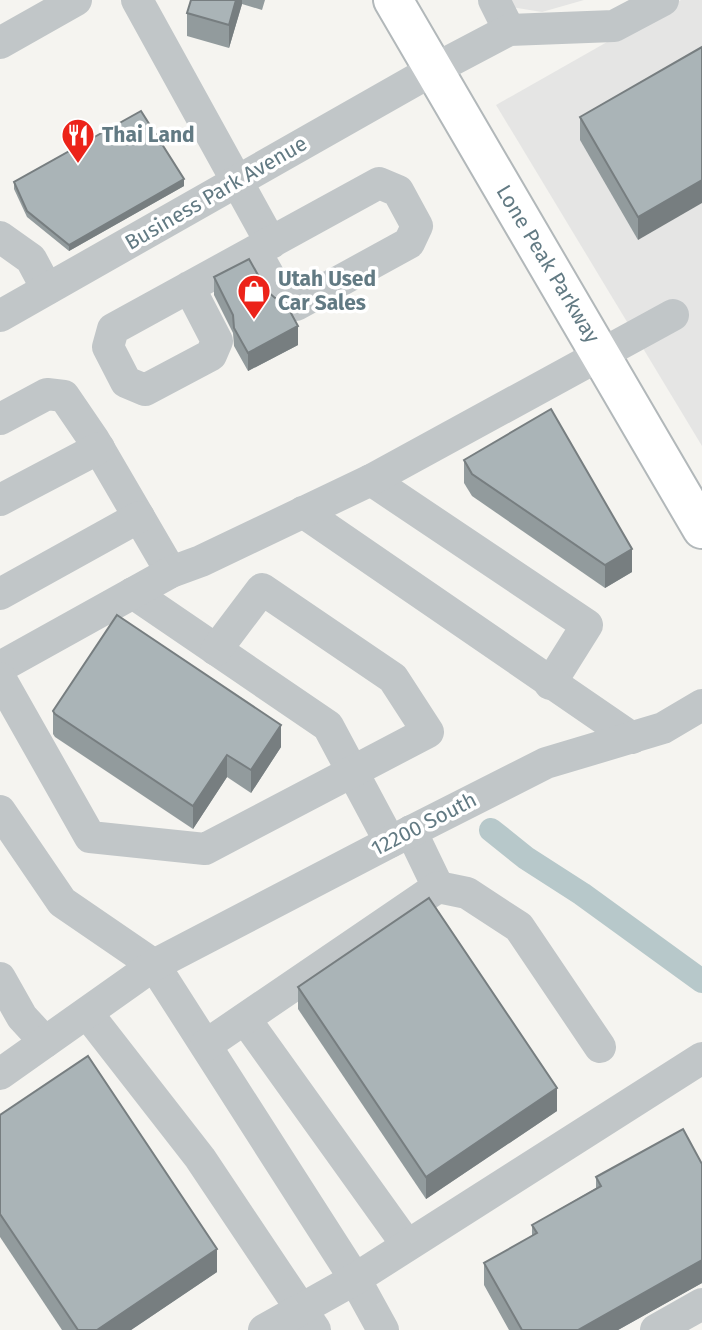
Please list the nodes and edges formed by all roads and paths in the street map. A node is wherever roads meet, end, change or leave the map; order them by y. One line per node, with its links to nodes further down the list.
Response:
1 (76, 0): 7 (street)
2 (137, 0): 9 (street)
3 (393, 0): 8 (main road, Lone Peak Parkway)
4 (494, 0): 6 (street)
5 (663, 0): 6 (street)
6 (509, 30): 8 (street, Business Park Avenue)
7 (0, 43)
8 (433, 69): 9 (street, Business Park Avenue); 16 (main road, Lone Peak Parkway)
9 (237, 181): 11 (street); 13 (street, Business Park Avenue)
10 (0, 237): 13 (street)
11 (263, 247): 11 (street); 12 (street)
12 (189, 287)
13 (47, 289): 15 (street, Business Park Avenue)
14 (673, 315): 16 (street)
15 (0, 316)
16 (601, 355): 19 (street); 23 (main road, Lone Peak Parkway)
17 (0, 419): 18 (street)
18 (99, 448): 20 (street); 22 (street)
19 (371, 480): 21 (street); 29 (street)
20 (0, 500)
21 (303, 512): 24 (street); 29 (street)
22 (139, 517): 24 (street); 26 (street)
23 (702, 529)
24 (171, 572): 25 (street)
25 (134, 593): 27 (street); 28 (street)
26 (0, 594)
27 (216, 650): 32 (street); 32 (street)
28 (1, 666): 32 (street)
29 (550, 684): 31 (street)
30 (702, 705): 31 (street, 12200 South)
31 (632, 738): 34 (street, 12200 South)
32 (352, 771): 34 (street)
33 (0, 811): 36 (street)
34 (400, 836): 35 (street); 36 (street, 12200 South)
35 (438, 887): 39 (street); 42 (street)
36 (154, 965): 38 (street, 12200 South); 41 (street)
37 (0, 978): 40 (street)
38 (86, 1013): 40 (street, 12200 South); 48 (street)
39 (245, 1018): 41 (street); 45 (street)
40 (45, 1042): 44 (street, 12200 South)
41 (206, 1045): 46 (street)
42 (600, 1047)
43 (702, 1058): 45 (street)
44 (0, 1074)
45 (407, 1245): 46 (street)
46 (355, 1279): 48 (street); 50 (street)
47 (702, 1304): 51 (street)
48 (308, 1319): 49 (street)
49 (264, 1330)
50 (383, 1330)
51 (656, 1330)

